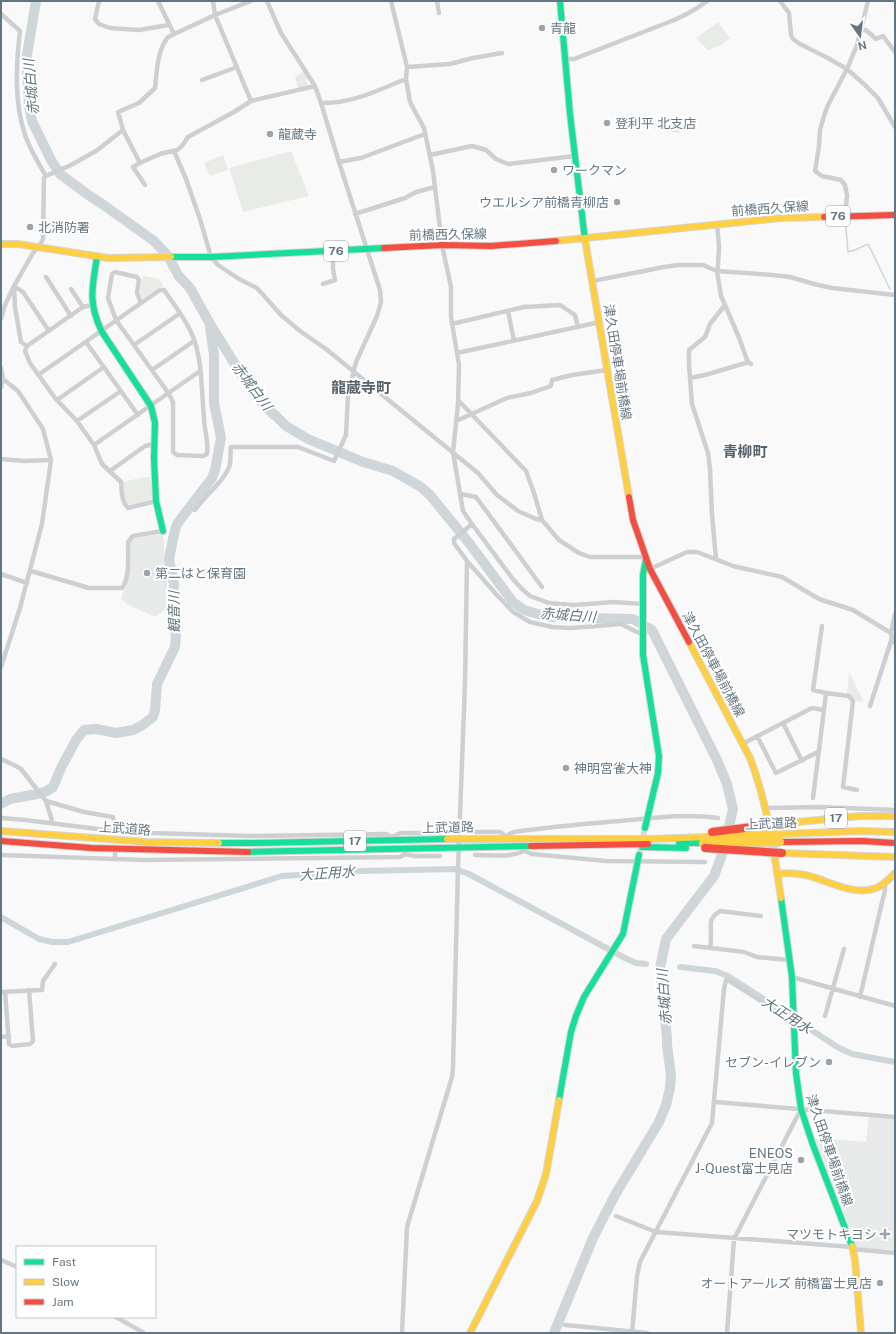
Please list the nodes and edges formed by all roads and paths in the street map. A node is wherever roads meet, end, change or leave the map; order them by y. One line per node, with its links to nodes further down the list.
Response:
1 (99, 1): 15 (street)
2 (158, 1): 15 (street)
3 (213, 1): 14 (street)
4 (251, 1): 14 (street)
5 (267, 1): 26 (street)
6 (391, 1): 22 (street)
7 (437, 1): 12 (street)
8 (560, 1): 20 (main road, 津久田停車場前橋線)
9 (707, 1): 20 (street)
10 (780, 1): 23 (street)
11 (868, 1): 16 (street)
12 (440, 13)
13 (1, 14): 37 (street)
14 (215, 15): 17 (street); 21 (street)
15 (169, 25): 17 (street)
16 (860, 30): 18 (street); 23 (street)
17 (174, 34): 30 (street)
18 (895, 52)
19 (502, 53): 22 (street)
20 (565, 59): 34 (main road, 津久田停車場前橋線)
21 (237, 67): 25 (street); 27 (street)
22 (407, 67): 24 (street)
23 (847, 69): 29 (street); 42 (street)
24 (406, 79): 28 (street); 31 (street)
25 (202, 80)
26 (315, 86): 27 (street); 28 (street)
27 (251, 100): 32 (street)
28 (321, 103): 35 (street)
29 (895, 127)
30 (123, 130): 36 (street); 37 (street)
31 (425, 134): 33 (street); 35 (street)
32 (174, 151): 36 (street); 51 (street)
33 (430, 155): 34 (street); 39 (street)
34 (575, 156): 44 (main road, 津久田停車場前橋線)
35 (339, 162): 40 (street)
36 (140, 163): 38 (street)
37 (47, 175): 47 (street)
38 (144, 185)
39 (435, 187): 40 (street); 46 (street)
40 (355, 214): 48 (street)
41 (895, 214): 42 (main road, 前橋西久保線 / 76)
42 (844, 216): 43 (main road, 前橋西久保線 / 76)
43 (717, 224): 44 (main road, 前橋西久保線 / 76); 52 (street)
44 (586, 239): 46 (main road, 前橋西久保線 / 76); 54 (main road, 津久田停車場前橋線)
45 (1, 244): 47 (main road, 前橋西久保線 / 76)
46 (442, 245): 48 (main road, 前橋西久保線 / 76); 68 (street)
47 (40, 248): 50 (main road, 前橋西久保線 / 76); 56 (street)
48 (367, 249): 49 (main road, 前橋西久保線 / 76); 83 (street)
49 (333, 251): 51 (main road, 前橋西久保線 / 76); 55 (street)
50 (97, 257): 51 (main road, 前橋西久保線 / 76); 60 (main road)
51 (211, 257): 83 (street)
52 (717, 271): 54 (street); 58 (street); 61 (street)
53 (46, 277): 64 (street)
54 (593, 281): 67 (main road, 津久田停車場前橋線)
55 (323, 284)
56 (14, 286): 65 (street); 70 (street); 76 (street)
57 (70, 289): 60 (street)
58 (895, 295)
59 (141, 303): 63 (street); 66 (street); 66 (street)
60 (87, 306): 64 (street); 71 (main road)
61 (725, 306): 85 (street); 85 (street)
62 (508, 311): 68 (street); 69 (street); 73 (street)
63 (179, 314): 72 (street); 75 (street)
64 (71, 316): 70 (street)
65 (1, 319)
66 (116, 320): 71 (street); 75 (street)
67 (600, 322): 69 (street); 81 (main road, 津久田停車場前橋線)
68 (452, 324): 77 (street)
69 (578, 327): 73 (street)
70 (49, 331): 76 (street)
71 (102, 332): 74 (street); 92 (main road)
72 (194, 341): 80 (street); 82 (street)
73 (514, 341): 77 (street)
74 (86, 342): 78 (street); 84 (street)
75 (134, 345): 80 (street)
76 (27, 346): 84 (street)
77 (457, 353): 91 (street)
78 (104, 367): 88 (street); 90 (street)
79 (1, 368): 86 (street)
80 (152, 370): 89 (street)
81 (607, 370): 93 (street); 109 (main road, 津久田停車場前橋線)
82 (200, 371): 89 (street); 89 (street)
83 (354, 372): 99 (street); 105 (street)
84 (38, 375): 90 (street)
85 (690, 378): 110 (street)
86 (3, 379): 87 (street); 101 (street)
87 (1, 387)
88 (121, 391): 94 (street); 95 (street)
89 (169, 394): 92 (street)
90 (57, 400): 95 (street)
91 (458, 400): 93 (street); 96 (street)
92 (151, 406): 94 (street); 97 (main road)
93 (471, 413): 96 (street); 106 (street)
94 (138, 415): 98 (street)
95 (77, 420): 98 (street)
96 (456, 421): 99 (street)
97 (154, 444): 102 (street); 104 (main road)
98 (94, 445): 102 (street)
99 (453, 452): 103 (street); 106 (street)
100 (1, 459): 101 (street)
101 (51, 460): 113 (street)
102 (110, 471): 104 (street)
103 (461, 494): 107 (street); 116 (street)
104 (156, 501): 108 (main road)
105 (195, 510)
106 (542, 520): 109 (street)
107 (471, 525): 111 (street); 117 (street)
108 (163, 531): 113 (street)
109 (646, 558): 112 (main road, 津久田停車場前橋線); 117 (main road)
110 (716, 559): 112 (street); 121 (street)
111 (467, 561): 120 (street); 155 (street)
112 (650, 569): 129 (main road, 津久田停車場前橋線)
113 (31, 572): 115 (street)
114 (1, 574): 115 (street)
115 (27, 583): 123 (street)
116 (542, 587)
117 (643, 606): 120 (main road)
118 (895, 614): 121 (street)
119 (822, 626): 124 (street)
120 (643, 635): 140 (main road)
121 (891, 635): 122 (street); 125 (street)
122 (895, 643)
123 (1, 667)
124 (826, 693): 126 (street); 133 (street)
125 (870, 706)
126 (824, 710): 127 (street); 130 (street)
127 (782, 723): 128 (street); 132 (street)
128 (757, 736): 129 (street); 132 (street)
129 (742, 744): 136 (main road, 津久田停車場前橋線)
130 (818, 752): 132 (street); 134 (street)
131 (1, 759): 135 (street)
132 (802, 761)
133 (857, 790)
134 (813, 798)
135 (46, 801): 142 (street); 145 (street)
136 (765, 808): 137 (street); 168 (main road, 津久田停車場前橋線)
137 (895, 810)
138 (895, 816): 152 (main road, 17, bridge)
139 (1, 818): 142 (street)
140 (647, 818): 141 (street); 143 (main road); 154 (street)
141 (718, 818)
142 (53, 824): 145 (street)
143 (645, 828)
144 (1, 831): 153 (main road, 上武道路 / 17)
145 (114, 831): 149 (street); 153 (street)
146 (475, 832): 154 (street)
147 (895, 832): 150 (main road, 上武道路 / 17)
148 (440, 833): 153 (street)
149 (114, 838)
150 (781, 838): 152 (main road, 上武道路 / 17, bridge); 156 (main road, 上武道路 / 17)
151 (1, 840): 153 (main road, 上武道路 / 17)
152 (707, 840): 154 (main road, 上武道路 / 17); 157 (main road, 上武道路 / 17); 163 (main road, 17, bridge)
153 (393, 842): 155 (main road, 上武道路 / 17); 158 (main road, 上武道路 / 17)
154 (507, 842): 155 (main road, 上武道路 / 17); 157 (main road, 上武道路 / 17)
155 (458, 843): 158 (main road, 上武道路 / 17); 202 (street)
156 (895, 843)
157 (522, 848): 161 (street); 164 (street)
158 (405, 851): 162 (street); 165 (street)
159 (115, 853): 165 (street)
160 (1, 855): 165 (street)
161 (475, 855)
162 (440, 856)
163 (895, 857)
164 (639, 859): 166 (street); 203 (main road)
165 (115, 860)
166 (704, 862)
167 (895, 873): 169 (main road)
168 (777, 874): 169 (main road); 174 (main road, 津久田停車場前橋線)
169 (885, 884): 180 (street)
170 (761, 916): 172 (street)
171 (694, 946): 172 (street)
172 (710, 948): 174 (street)
173 (844, 949): 177 (street)
174 (789, 960): 176 (main road, 津久田停車場前橋線)
175 (55, 964): 178 (street)
176 (792, 977): 177 (street); 183 (main road, 津久田停車場前橋線)
177 (833, 989): 180 (street); 182 (street)
178 (29, 990): 179 (street); 184 (street)
179 (3, 992): 184 (street)
180 (860, 997): 181 (street)
181 (895, 1006)
182 (826, 1016)
183 (795, 1026): 186 (street); 187 (main road, 津久田停車場前橋線)
184 (9, 1036): 185 (street)
185 (1, 1037)
186 (715, 1102): 187 (street); 190 (street)
187 (801, 1109): 188 (street); 191 (street); 192 (main road, 津久田停車場前橋線)
188 (895, 1117)
189 (616, 1216): 190 (street)
190 (656, 1232): 191 (street); 199 (street)
191 (734, 1239): 192 (street); 205 (street)
192 (852, 1248): 193 (street); 206 (main road, 津久田停車場前橋線)
193 (895, 1253)
194 (1, 1260): 195 (street)
195 (16, 1267)
196 (118, 1318): 198 (street)
197 (565, 1325): 199 (street)
198 (133, 1327): 200 (street); 201 (street)
199 (632, 1332): 204 (street)
200 (132, 1333)
201 (144, 1333)
202 (402, 1333)
203 (470, 1333)
204 (647, 1333)
205 (727, 1333)
206 (861, 1333)

